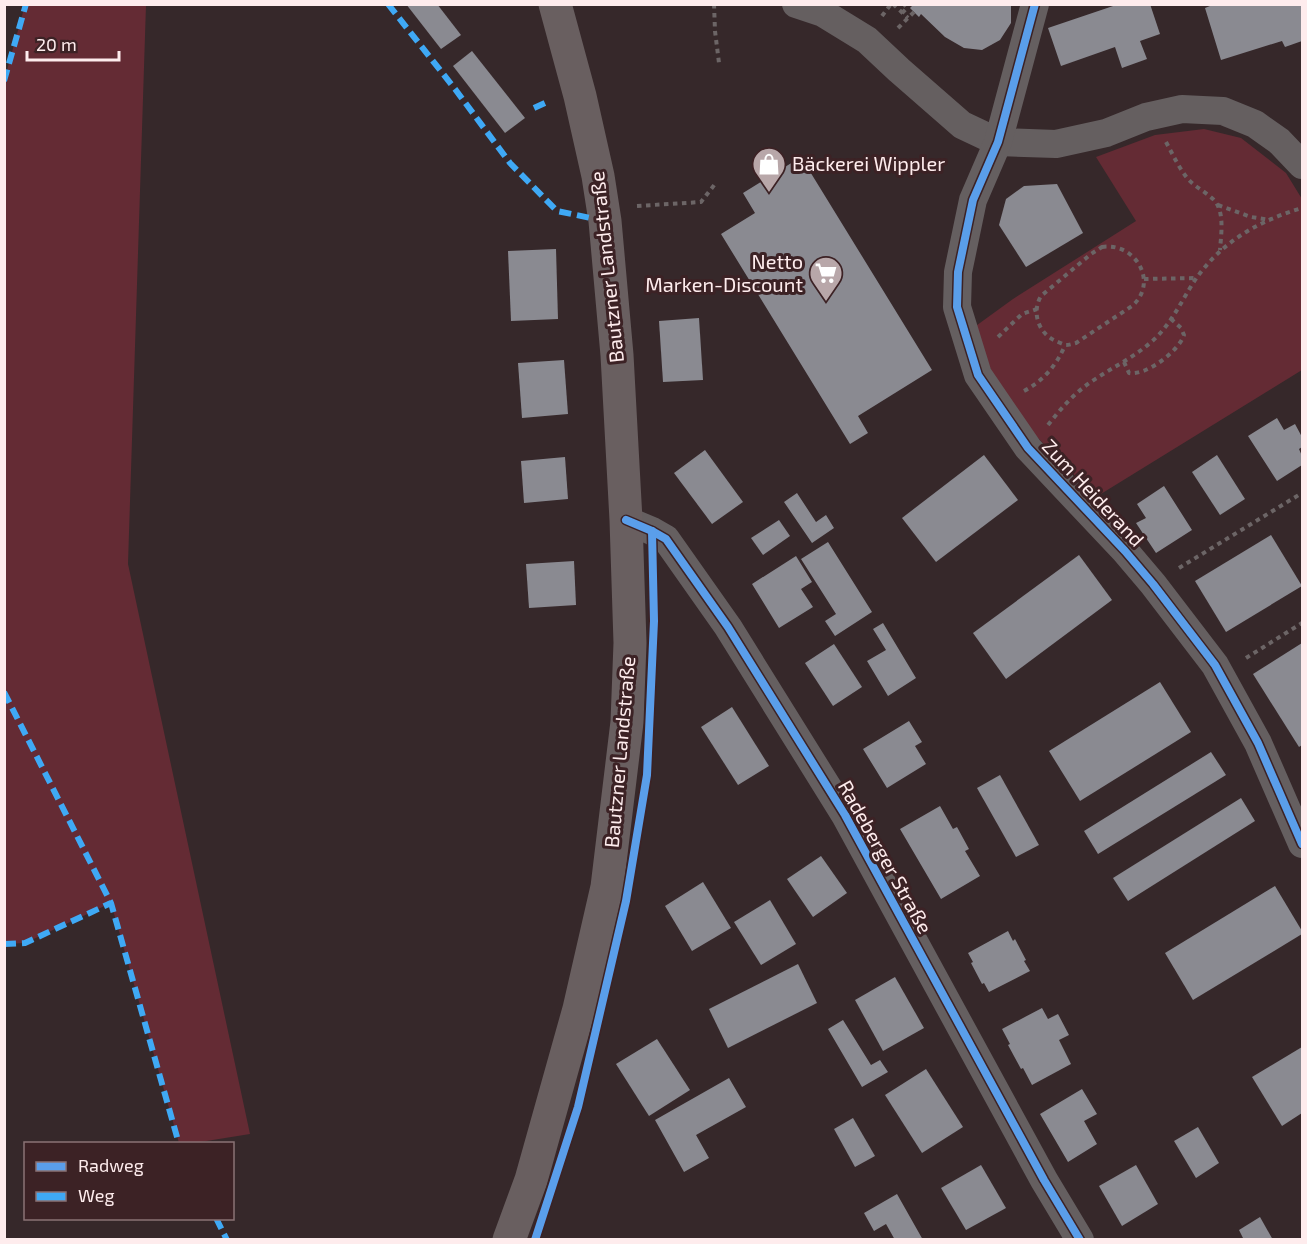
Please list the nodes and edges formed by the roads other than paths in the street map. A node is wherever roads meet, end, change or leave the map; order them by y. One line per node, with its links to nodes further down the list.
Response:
1 (555, 4): 6 (main road, Bautzner Landstraße)
2 (796, 4): 4 (street)
3 (1035, 4): 4 (street, Zum Heiderand)
4 (998, 142): 5 (street); 7 (street, Zum Heiderand)
5 (1302, 165)
6 (639, 526): 8 (main road, Bautzner Landstraße); 9 (street, Radeberger Straße)
7 (1302, 844)
8 (509, 1239)
9 (1080, 1239)

